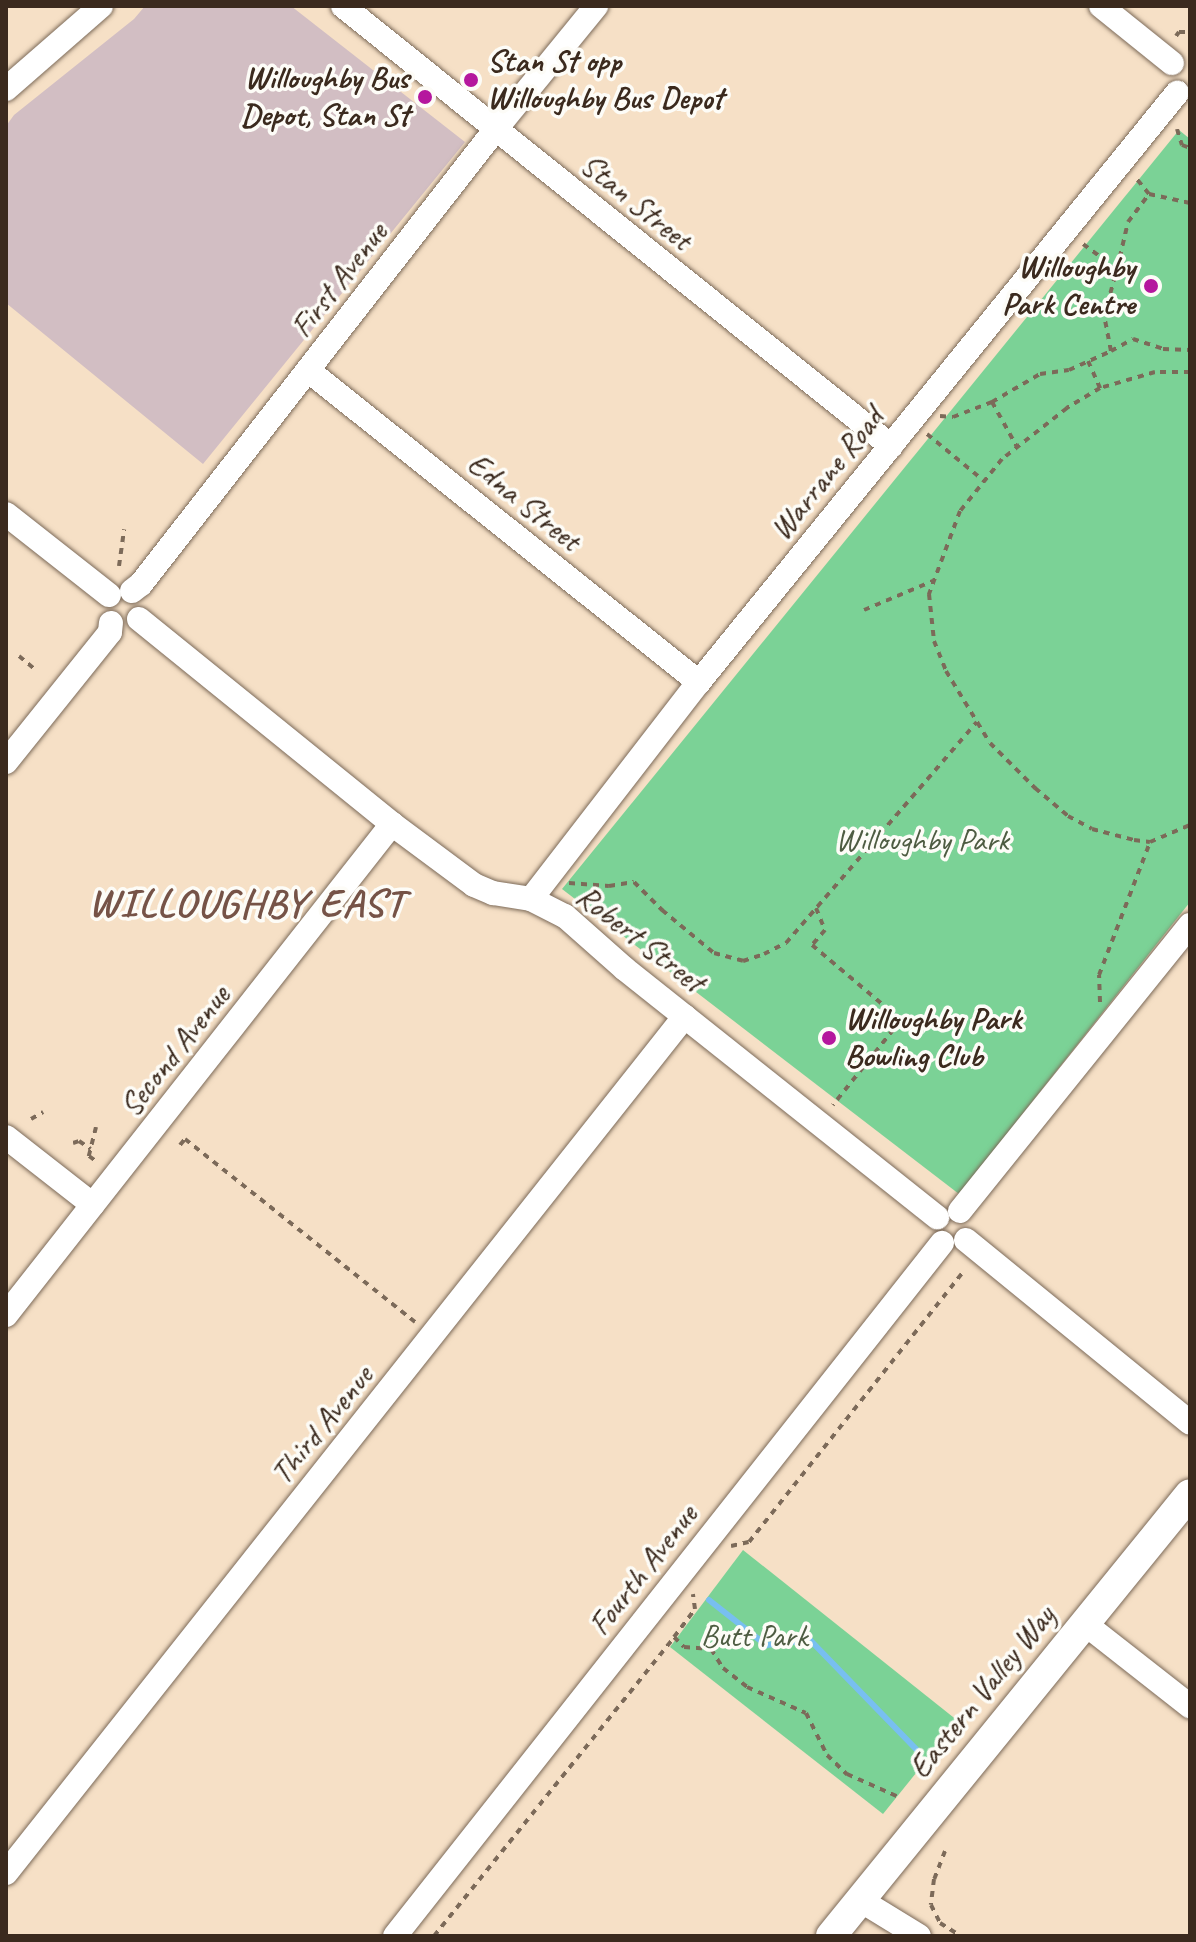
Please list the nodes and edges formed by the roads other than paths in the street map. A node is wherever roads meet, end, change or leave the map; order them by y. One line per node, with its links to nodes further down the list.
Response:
1 (101, 6): 6 (street)
2 (343, 6): 8 (street, Stan Street)
3 (596, 6): 8 (street, First Avenue)
4 (1101, 6): 5 (street)
5 (1179, 51): 7 (street)
6 (6, 89)
7 (1183, 95): 10 (street, Warrane Road)
8 (495, 130): 9 (street, First Avenue); 10 (street, Stan Street)
9 (309, 371): 12 (street, First Avenue); 15 (street, Edna Street)
10 (891, 446): 15 (street, Warrane Road)
11 (6, 514): 12 (street)
12 (120, 593): 13 (street); 14 (street)
13 (139, 619): 14 (street); 17 (street, Robert Street)
14 (111, 623): 16 (street)
15 (699, 682): 18 (street, Warrane Road)
16 (6, 762)
17 (392, 824): 18 (street, Robert Street); 22 (street, Second Avenue)
18 (531, 899): 20 (street, Robert Street)
19 (1190, 925): 23 (street)
20 (685, 1016): 23 (street, Robert Street); 30 (street, Third Avenue)
21 (6, 1137): 22 (street)
22 (93, 1205): 25 (street, Second Avenue)
23 (949, 1214): 24 (street)
24 (954, 1242): 26 (street); 32 (street, Fourth Avenue)
25 (6, 1315)
26 (1190, 1423)
27 (1190, 1494): 28 (main road, Eastern Valley Way)
28 (1084, 1623): 29 (street); 31 (main road, Eastern Valley Way)
29 (1190, 1706)
30 (6, 1873)
31 (860, 1900): 33 (main road, Eastern Valley Way); 34 (street)
32 (395, 1936)
33 (831, 1936)
34 (919, 1936)

